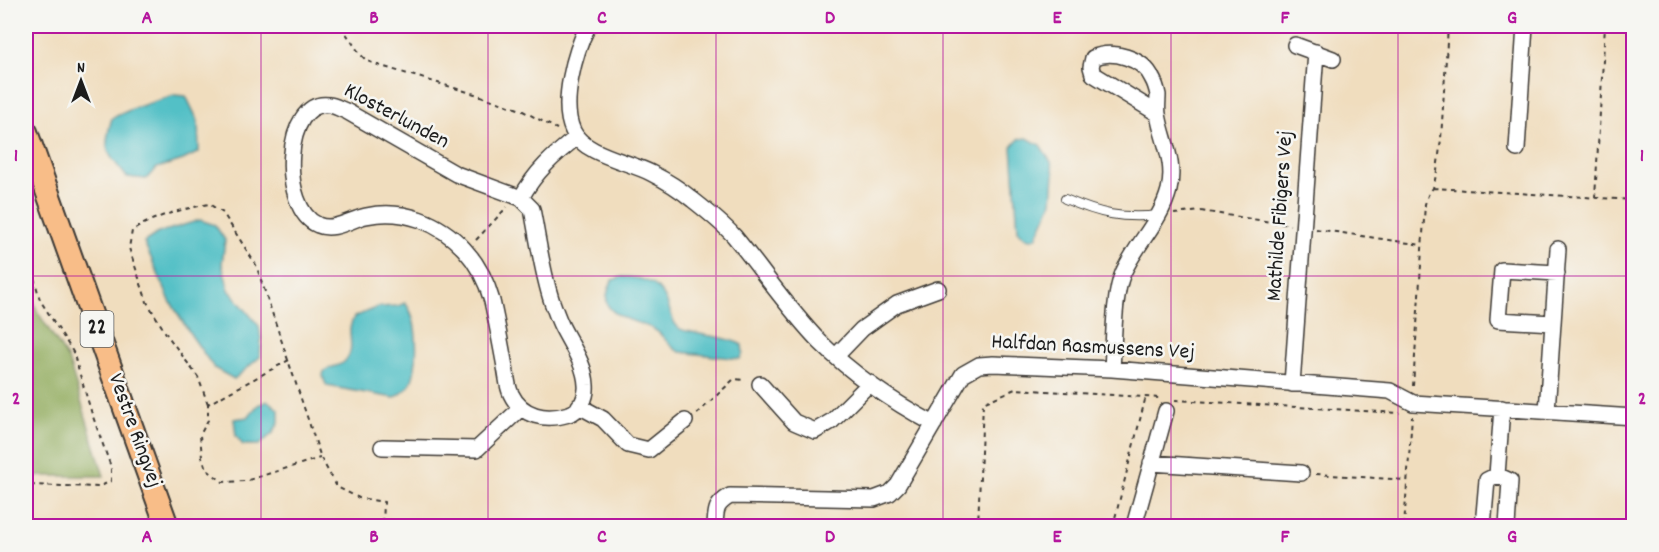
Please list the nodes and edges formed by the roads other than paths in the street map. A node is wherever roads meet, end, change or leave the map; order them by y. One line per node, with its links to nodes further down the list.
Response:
1 (588, 26): 8 (street)
2 (1525, 26): 9 (street)
3 (1295, 45): 4 (street)
4 (1316, 52): 5 (street); 21 (street, Mathilde Fibigers Vej)
5 (1333, 59)
6 (1157, 113): 6 (street); 12 (street)
7 (26, 132): 34 (main road, Vestre Ringvej / 22)
8 (577, 137): 10 (street); 17 (street)
9 (1517, 149)
10 (521, 198): 23 (street); 24 (street, Klosterlunden)
11 (1065, 199): 12 (lane)
12 (1159, 215): 18 (street)
13 (1558, 249): 14 (street)
14 (1557, 273): 16 (street); 16 (street)
15 (938, 289): 17 (street)
16 (1553, 323): 26 (street)
17 (836, 356): 19 (street)
18 (1112, 369): 21 (street, Halfdan Rasmussens Vej); 29 (street, Halfdan Rasmussens Vej)
19 (870, 383): 20 (street); 29 (street)
20 (760, 384)
21 (1292, 384): 25 (street, Halfdan Rasmussens Vej)
22 (1167, 403): 31 (street)
23 (579, 406): 24 (street); 28 (street)
24 (521, 408): 30 (street)
25 (1502, 408): 26 (street); 33 (street)
26 (1547, 411): 27 (street)
27 (1634, 417)
28 (685, 422)
29 (934, 424): 35 (street, Halfdan Rasmussens Vej)
30 (382, 447)
31 (1151, 463): 32 (street); 36 (street)
32 (1301, 473)
33 (1497, 476): 37 (street); 38 (street)
34 (167, 526)
35 (716, 526)
36 (1134, 526)
37 (1483, 526)
38 (1507, 526)

